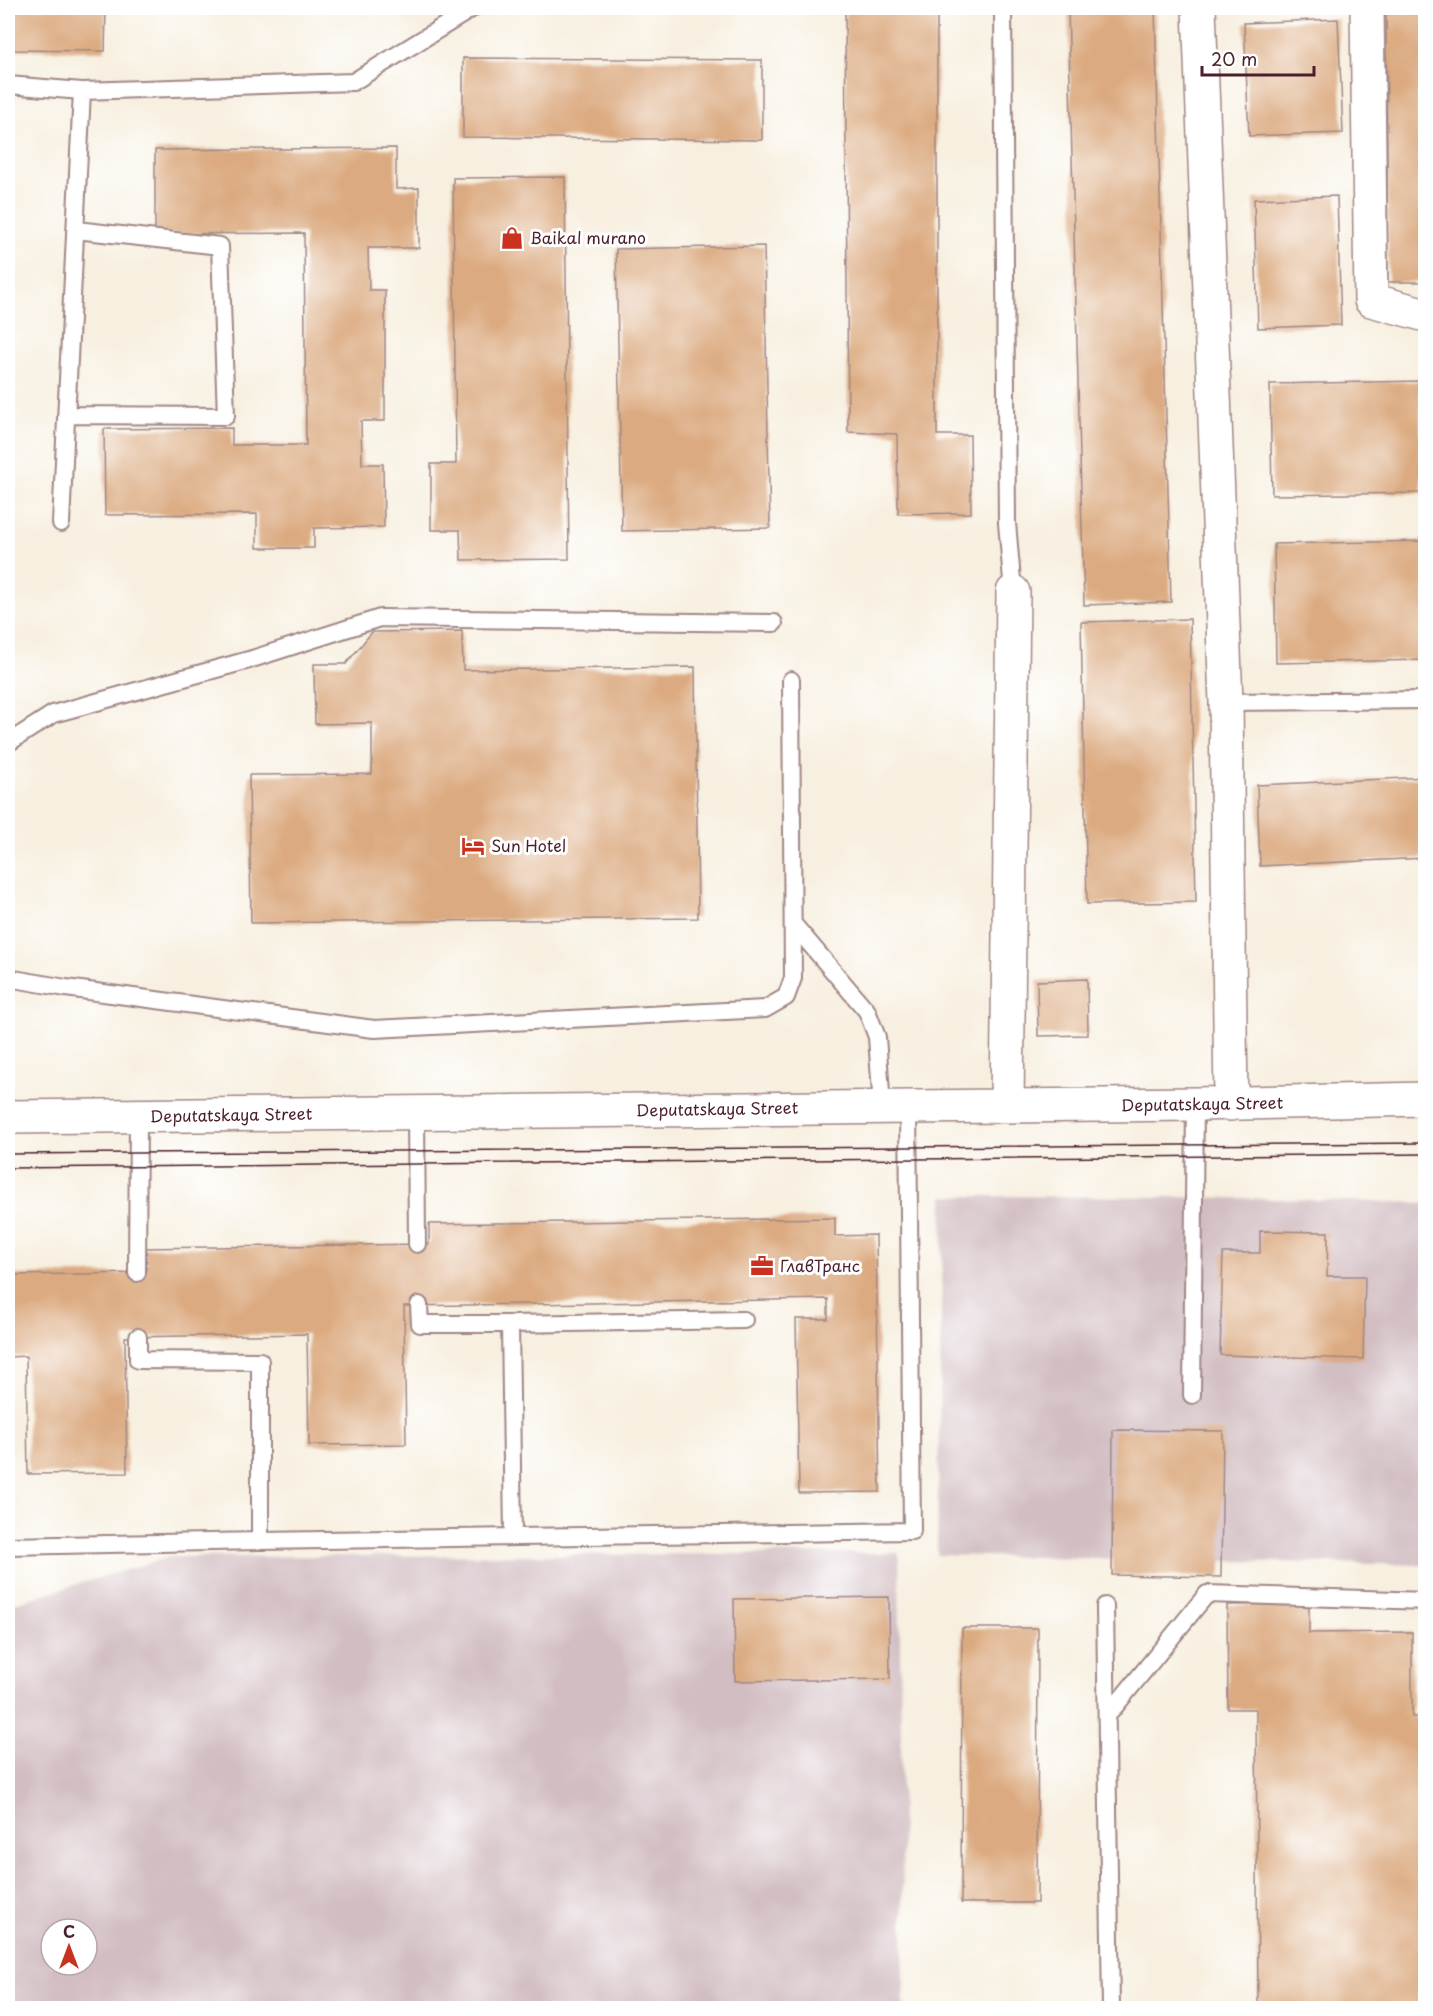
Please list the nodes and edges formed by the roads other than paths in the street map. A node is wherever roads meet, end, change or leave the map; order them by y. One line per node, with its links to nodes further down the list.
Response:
1 (473, 8): 6 (lane)
2 (1003, 8): 11 (lane)
3 (1199, 8): 15 (street)
4 (1368, 8): 8 (street)
5 (8, 85): 6 (lane)
6 (82, 90): 7 (lane)
7 (76, 230): 9 (lane); 9 (lane)
8 (1425, 315)
9 (67, 415): 10 (lane)
10 (61, 523)
11 (1013, 592): 22 (street)
12 (774, 622): 16 (lane)
13 (791, 680): 17 (lane)
14 (1425, 700): 15 (lane)
15 (1226, 702): 21 (street)
16 (8, 744)
17 (794, 925): 18 (lane); 23 (lane)
18 (8, 978)
19 (1425, 1099): 21 (street, Deputatskaya Street)
20 (1195, 1104): 21 (street, Deputatskaya Street); 22 (street, Deputatskaya Street); 33 (lane)
21 (1231, 1104)
22 (1007, 1106): 23 (street, Deputatskaya Street)
23 (895, 1107): 24 (street, Deputatskaya Street); 34 (lane)
24 (416, 1113): 25 (street, Deputatskaya Street); 27 (lane)
25 (138, 1116): 26 (street, Deputatskaya Street); 28 (lane)
26 (8, 1117)
27 (417, 1244)
28 (137, 1273)
29 (419, 1305): 31 (lane)
30 (744, 1320): 31 (lane)
31 (510, 1324): 34 (lane)
32 (138, 1337): 35 (lane)
33 (1192, 1395)
34 (513, 1537): 35 (lane)
35 (260, 1541): 36 (lane)
36 (8, 1546)
37 (1425, 1601): 39 (lane)
38 (1105, 1606): 39 (lane)
39 (1107, 1716): 40 (lane)
40 (1111, 2008)

